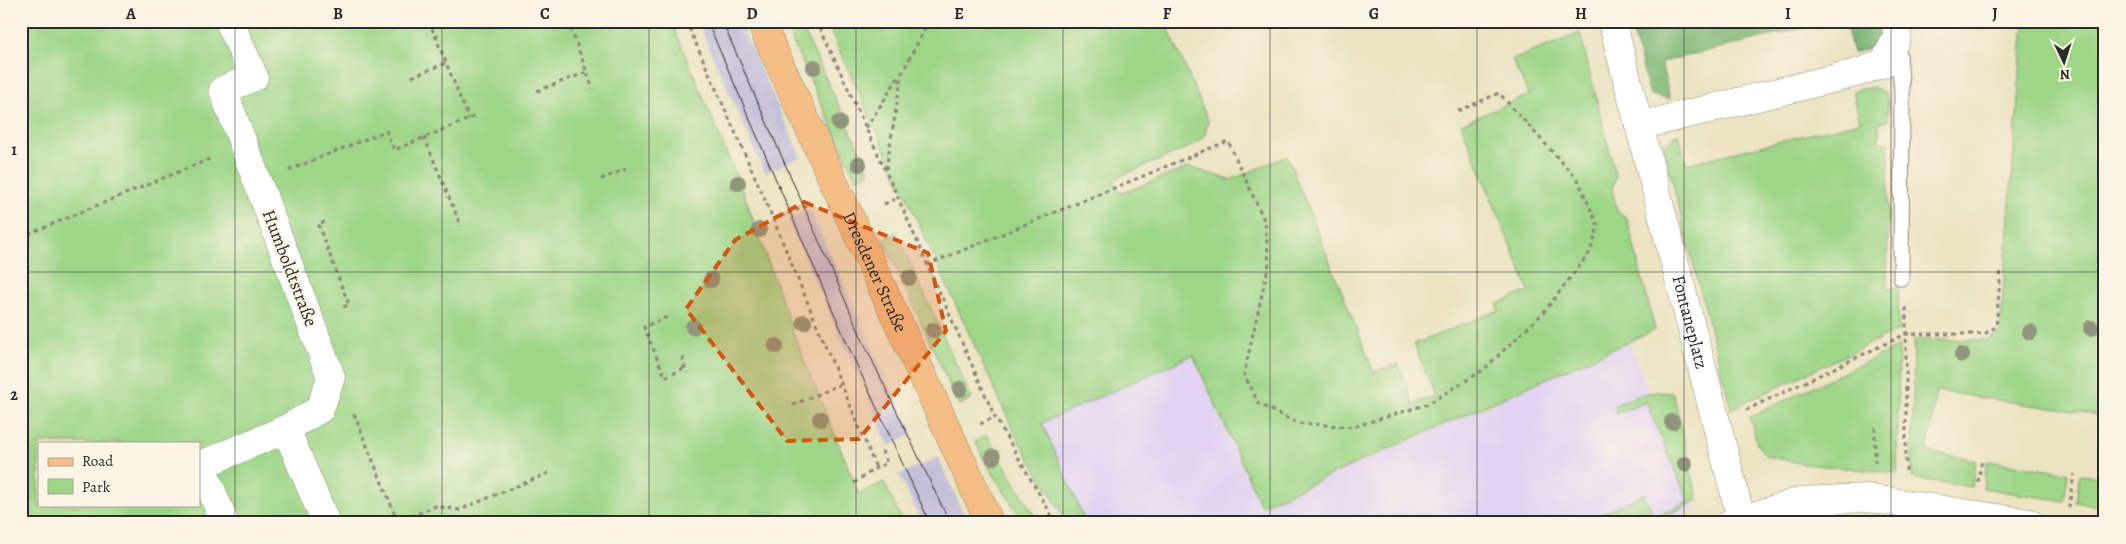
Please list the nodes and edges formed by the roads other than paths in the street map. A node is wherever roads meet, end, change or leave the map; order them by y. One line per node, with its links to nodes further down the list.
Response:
1 (230, 21): 7 (street, Humboldtstraße)
2 (760, 21): 12 (main road, Dresdener Straße)
3 (1612, 21): 5 (street, Fontaneplatz)
4 (1897, 29): 5 (street); 6 (lane)
5 (1639, 126): 9 (street, Fontaneplatz)
6 (1901, 278)
7 (286, 429): 10 (street); 11 (street)
8 (1802, 512): 9 (street); 13 (street)
9 (1736, 521)
10 (225, 523)
11 (326, 523)
12 (990, 523)
13 (2030, 523)

